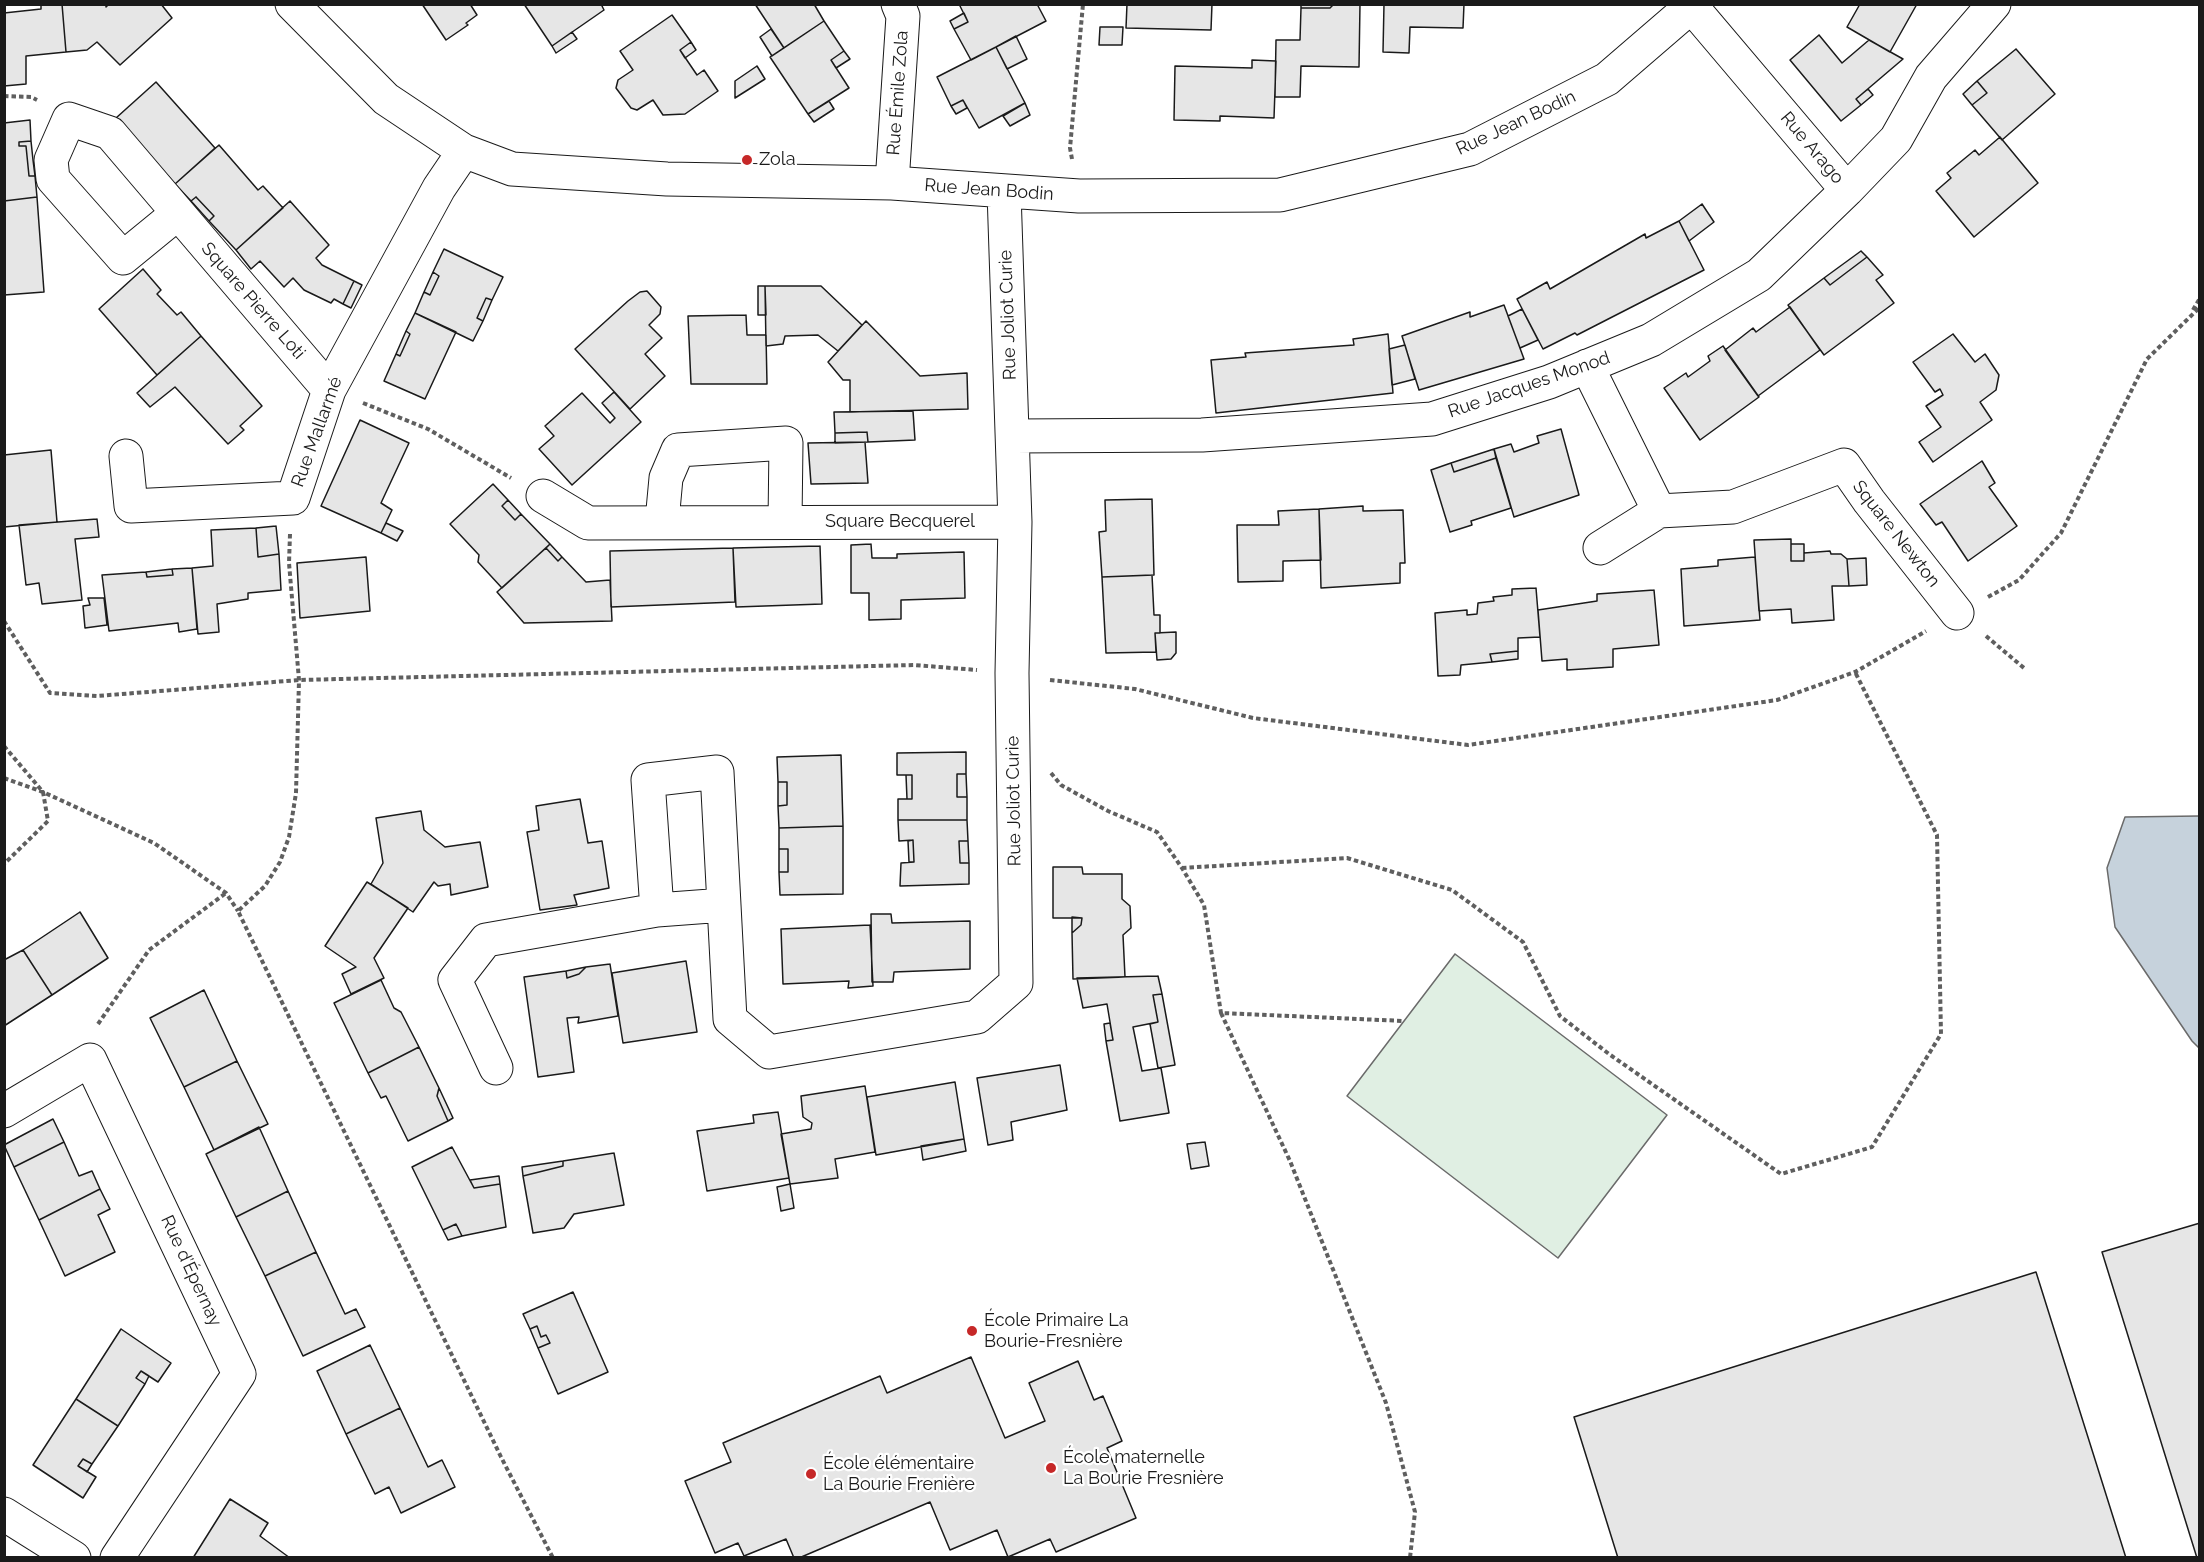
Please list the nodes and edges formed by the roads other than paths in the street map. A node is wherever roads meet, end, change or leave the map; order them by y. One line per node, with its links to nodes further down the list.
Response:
1 (292, 4): 5 (street, Rue Jean Bodin)
2 (898, 4): 6 (street, Rue Émile Zola)
3 (1994, 4): 7 (street, Rue Arago)
4 (1693, 6): 7 (street, Rue Arago); 8 (street, Rue Jean Bodin)
5 (464, 151): 6 (street, Rue Jean Bodin); 11 (street, Rue Mallarmé)
6 (892, 183): 8 (street, Rue Jean Bodin)
7 (1847, 190): 10 (street, Rue Jacques Monod)
8 (1004, 192): 12 (street, Rue Joliot Curie)
9 (178, 213): 11 (street, Square Pierre Loti)
10 (1587, 366): 12 (street, Rue Jacques Monod); 15 (street)
11 (329, 390): 13 (street, Rue Mallarmé)
12 (1013, 436): 18 (street, Rue Joliot Curie)
13 (126, 456)
14 (543, 496): 16 (street, Square Becquerel)
15 (1659, 511): 19 (street, Square Newton); 20 (street, Square Newton)
16 (662, 521): 17 (street, Square Becquerel); 17 (street)
17 (785, 522): 18 (street, Square Becquerel)
18 (1015, 522): 21 (street, Rue Joliot Curie)
19 (1600, 548)
20 (1957, 613)
21 (724, 905): 22 (street); 22 (street, Rue Joliot Curie)
22 (657, 910): 23 (street)
23 (496, 1068)
24 (4, 1111): 27 (street, Rue d’Épernay)
25 (4, 1514): 26 (street)
26 (74, 1557)
27 (117, 1557)

